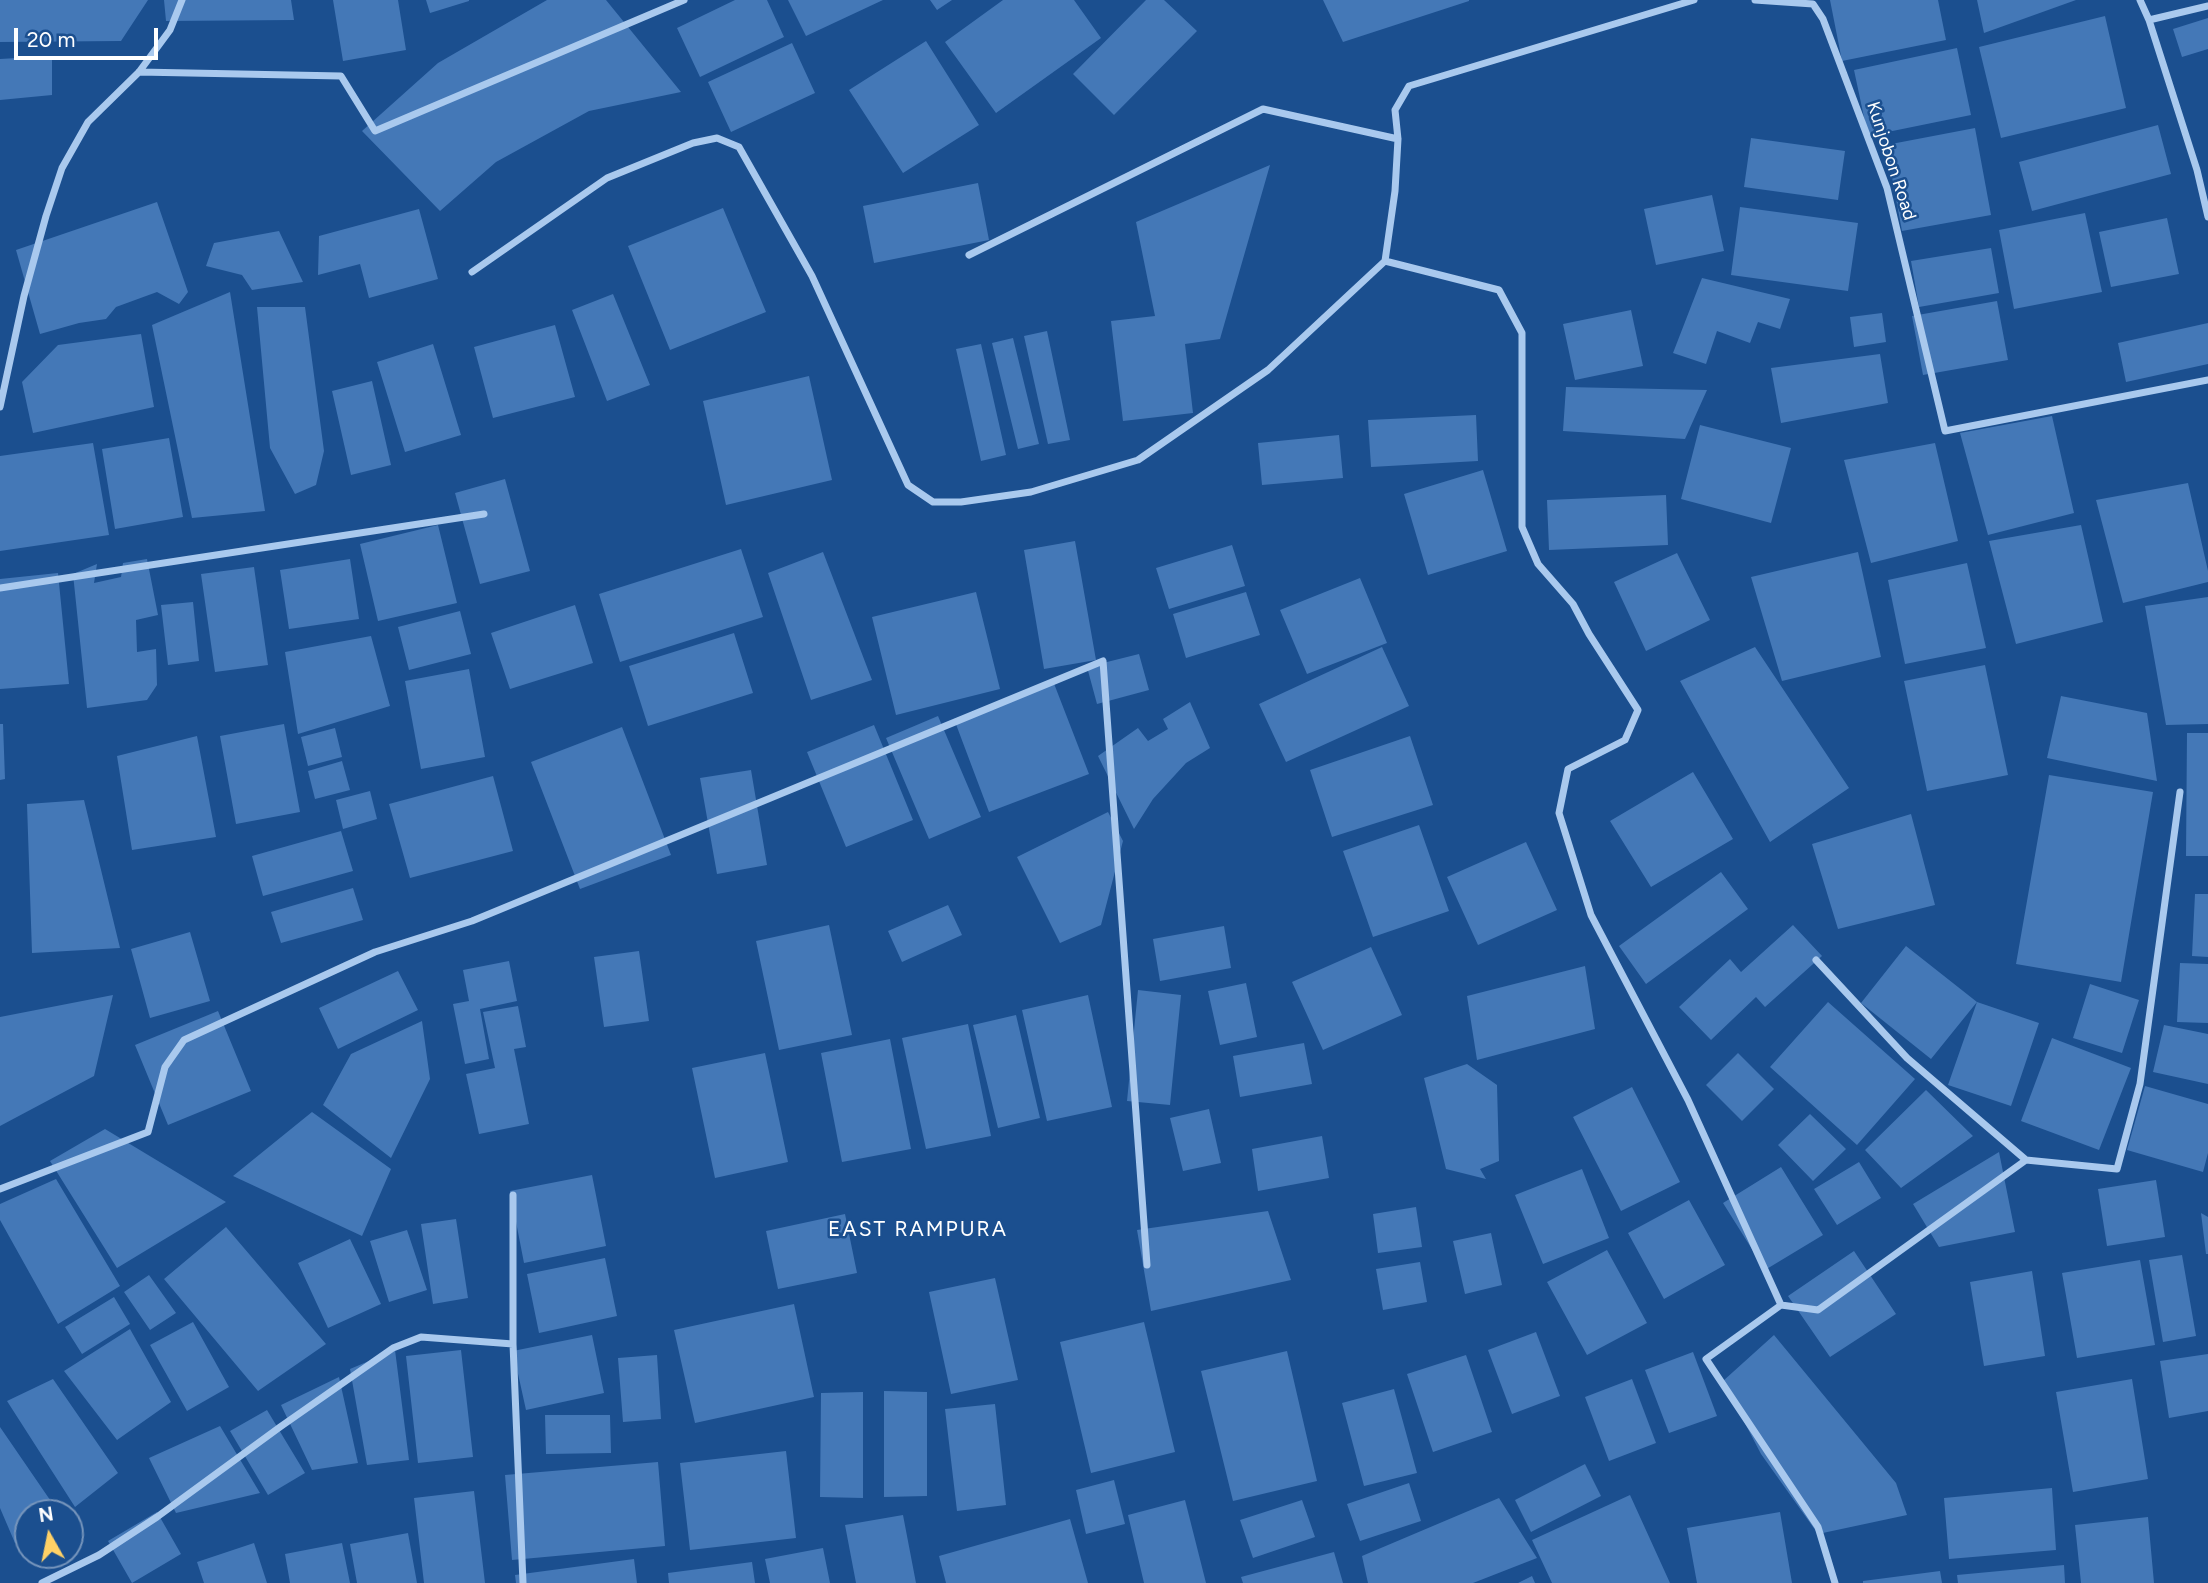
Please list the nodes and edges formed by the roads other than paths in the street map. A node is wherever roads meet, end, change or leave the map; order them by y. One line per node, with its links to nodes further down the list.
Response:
1 (182, 0): 8 (street)
2 (684, 0): 8 (street)
3 (1694, 0): 9 (street)
4 (1755, 0): 14 (street, Kunjobon Road)
5 (2140, 0): 7 (street)
6 (2208, 6): 7 (street)
7 (2149, 20): 10 (street)
8 (139, 72): 15 (street)
9 (1398, 139): 11 (street); 12 (street)
10 (2208, 216)
11 (969, 255)
12 (1385, 261): 13 (street); 24 (street)
13 (472, 272)
14 (2208, 380)
15 (0, 407)
16 (484, 514): 17 (street)
17 (0, 588)
18 (2180, 792): 20 (street)
19 (1815, 960): 20 (street)
20 (2026, 1160): 24 (street)
21 (0, 1189): 23 (street)
22 (513, 1195): 25 (street)
23 (1147, 1265)
24 (1781, 1305): 28 (street)
25 (513, 1344): 26 (street); 27 (street)
26 (42, 1583)
27 (523, 1583)
28 (1835, 1583)

